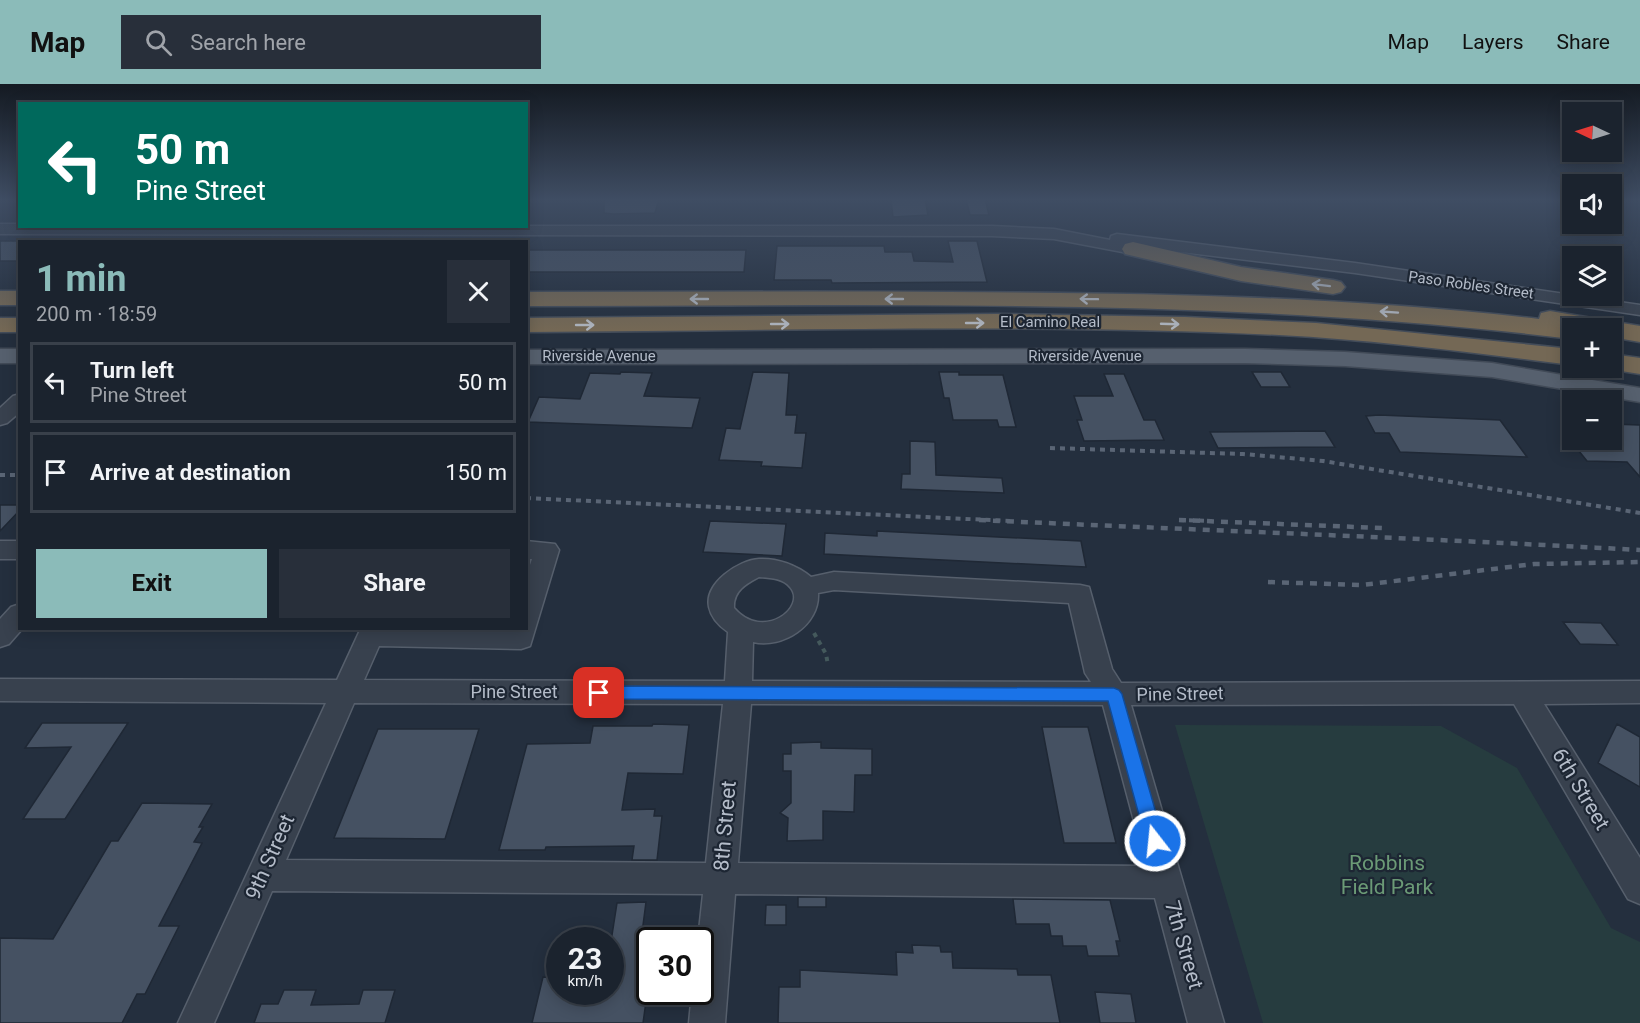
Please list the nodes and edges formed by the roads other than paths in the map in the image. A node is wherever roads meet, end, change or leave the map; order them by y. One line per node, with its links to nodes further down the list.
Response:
1 (1043, 243): 5 (street, Paso Robles Street)
2 (1100, 243): 5 (street, Paso Robles Street)
3 (1146, 243): 4 (street, Paso Robles Street)
4 (1158, 244): 5 (street, Paso Robles Street); 9 (street, Paso Robles Street)
5 (1133, 249): 10 (highway, one-way to 5)
6 (0, 298): 7 (highway)
7 (18, 298)
8 (528, 299): 14 (highway, El Camino Real, one-way to 8)
9 (1640, 310)
10 (1562, 321)
11 (0, 325): 12 (highway)
12 (18, 325)
13 (528, 325): 21 (highway, El Camino Real, one-way to 21)
14 (1562, 330)
15 (1622, 331): 16 (highway)
16 (1640, 334)
17 (1622, 339): 18 (highway)
18 (1640, 341)
19 (0, 356): 20 (main road)
20 (18, 356)
21 (1562, 356)
22 (528, 357): 25 (main road, Riverside Avenue)
23 (1622, 364): 24 (highway)
24 (1640, 366)
25 (1640, 395)
26 (18, 402): 27 (street)
27 (0, 419)
28 (0, 550): 29 (street)
29 (18, 550)
30 (528, 550): 32 (street)
31 (805, 587): 34 (street); 34 (street); 43 (street, 7th Street)
32 (528, 613)
33 (18, 616): 37 (street)
34 (741, 628): 42 (street, 8th Street)
35 (523, 630): 36 (street)
36 (372, 632): 40 (street, 9th Street)
37 (0, 638)
38 (0, 690): 40 (street, Pine Street)
39 (1521, 691): 41 (street, Pine Street); 43 (street, Pine Street); 47 (street, 6th Street)
40 (344, 692): 42 (street, Pine Street); 44 (street, 9th Street)
41 (1640, 692)
42 (738, 693): 43 (street, Pine Street); 45 (street, 8th Street)
43 (1114, 694): 46 (street, 7th Street)
44 (262, 875): 45 (street); 48 (street, 9th Street)
45 (720, 879): 46 (street); 49 (street, 8th Street)
46 (1167, 882): 50 (street, 7th Street)
47 (1640, 888)
48 (196, 1023)
49 (707, 1023)
50 (1206, 1023)

